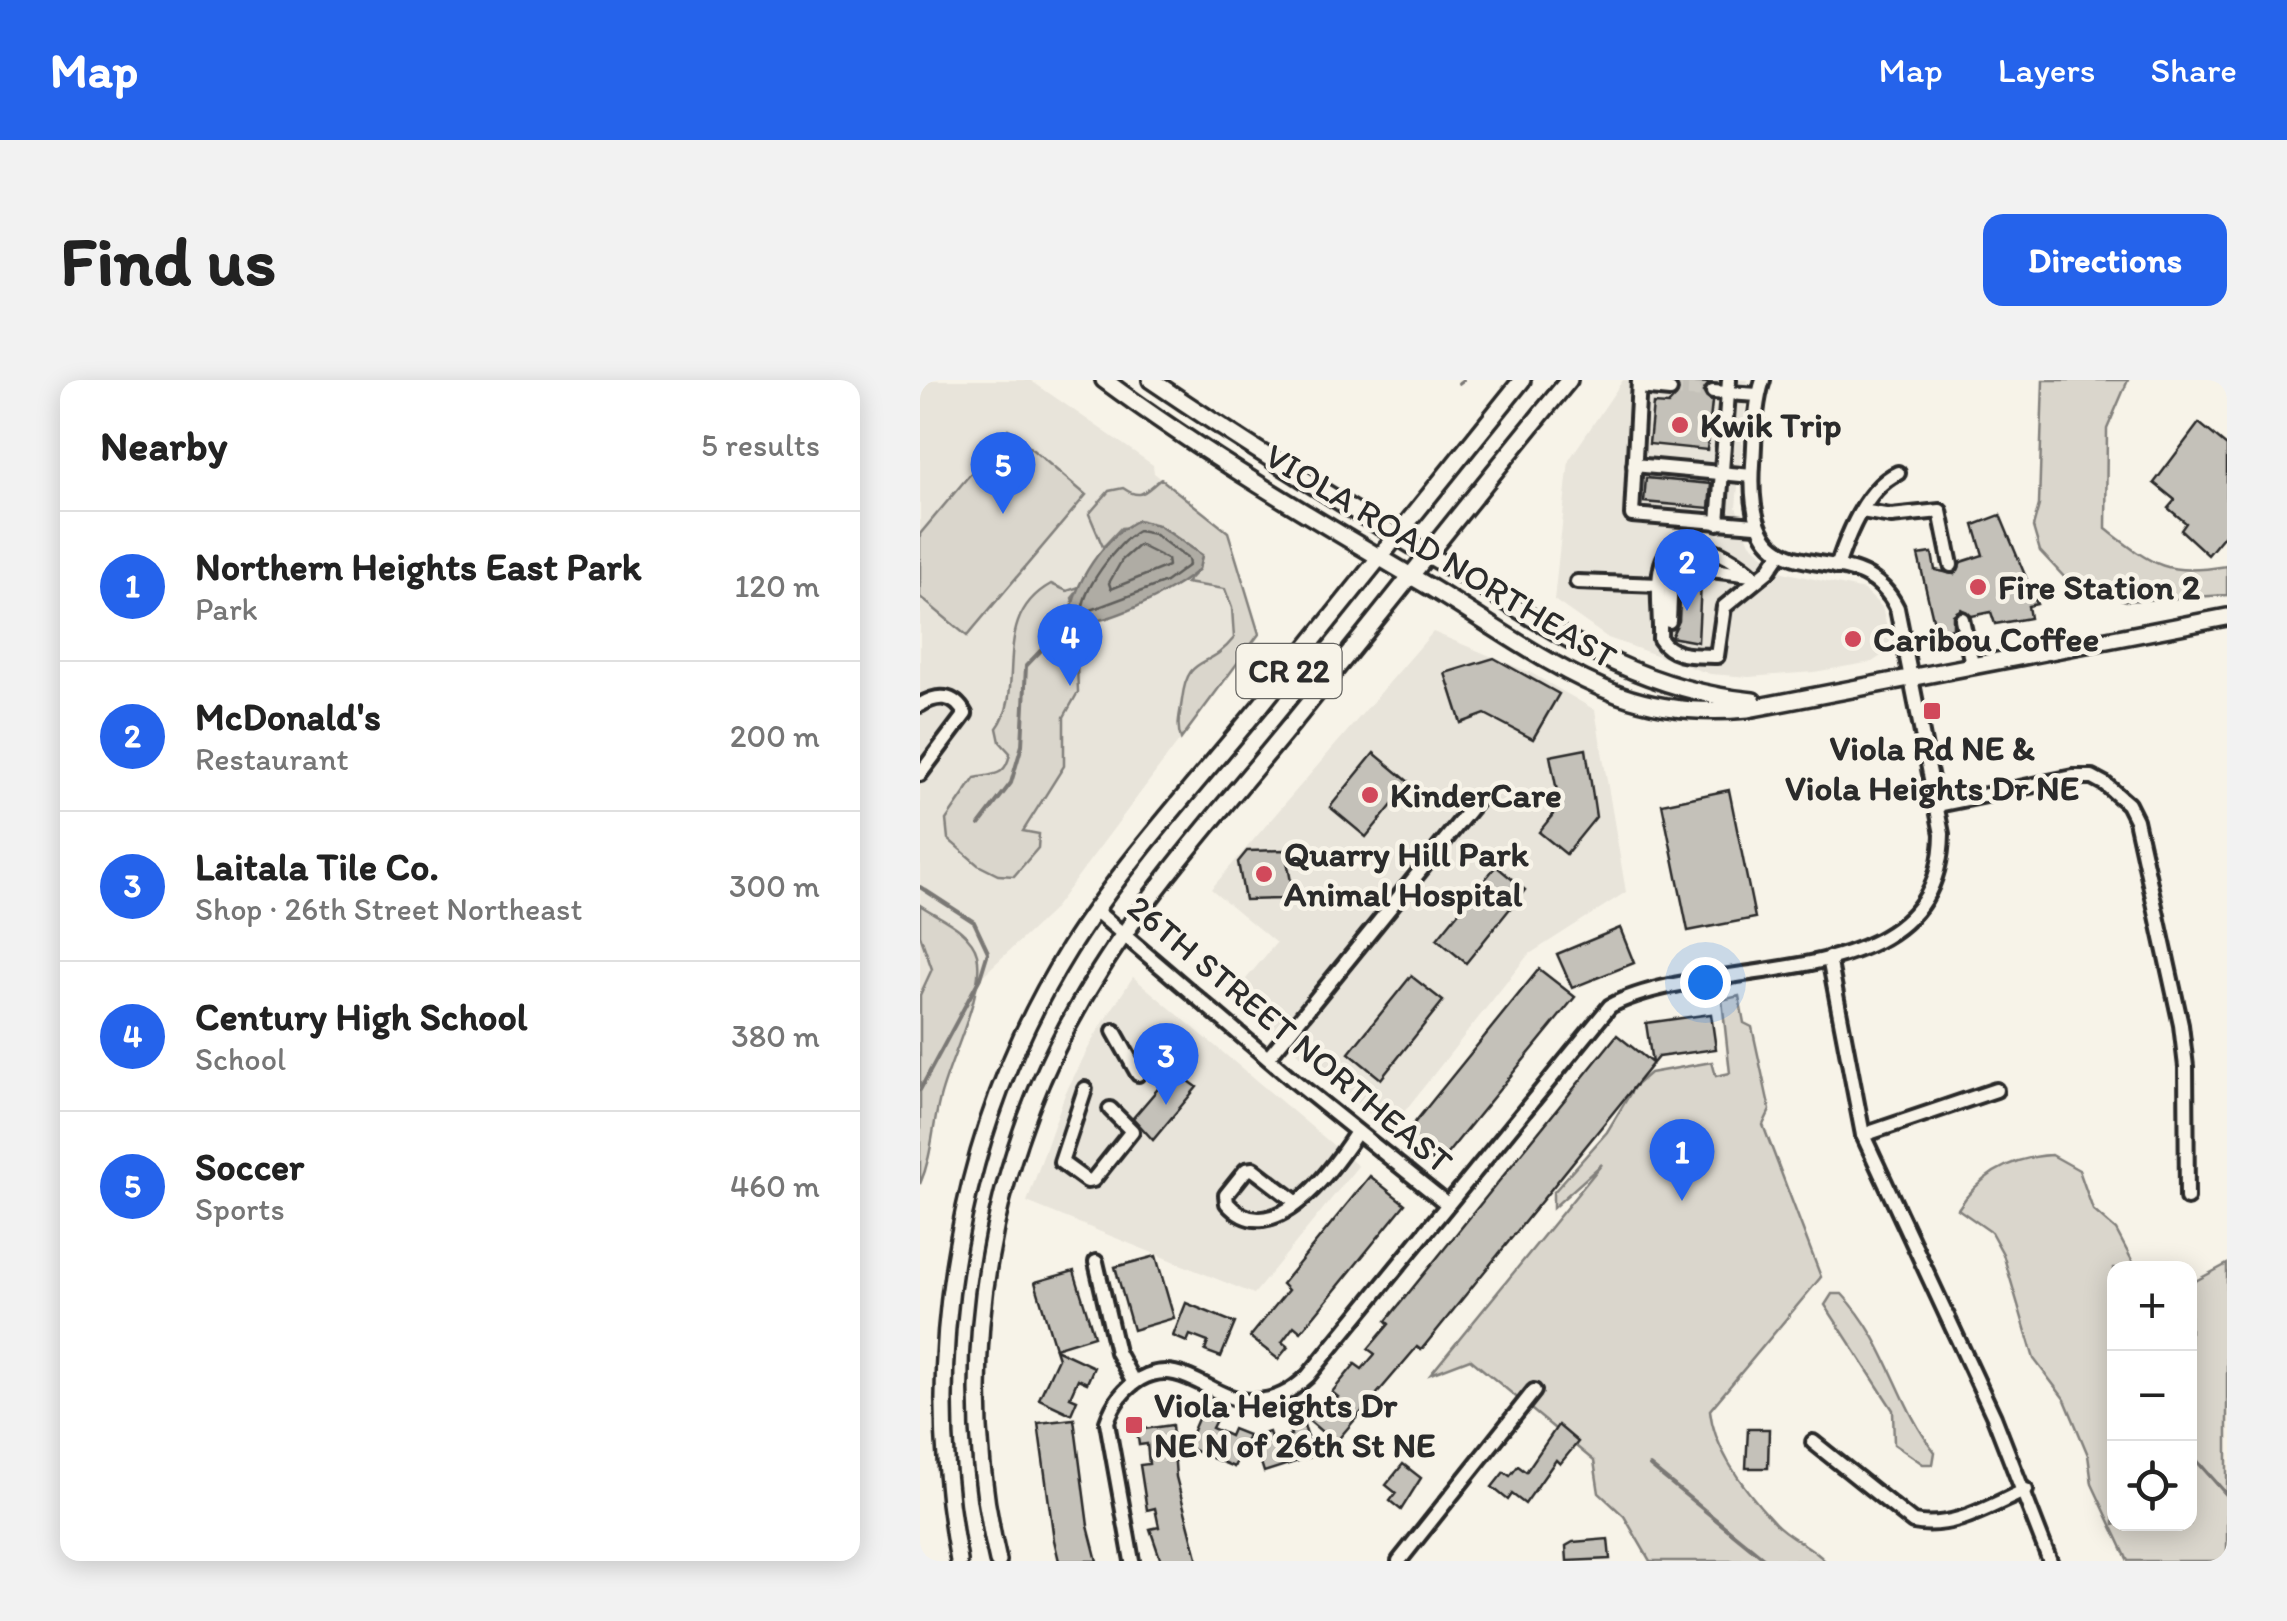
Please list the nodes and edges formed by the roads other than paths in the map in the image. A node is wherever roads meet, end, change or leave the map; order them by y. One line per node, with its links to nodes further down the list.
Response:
1 (1104, 380): 21 (main road, VIOLA ROAD NORTHEAST)
2 (1150, 380): 18 (main road, VIOLA ROAD NORTHEAST)
3 (1522, 380): 18 (main road, CR 22)
4 (1569, 380): 20 (main road, CR 22)
5 (1764, 380): 10 (street)
6 (1639, 383): 8 (street); 11 (street)
7 (1729, 387): 9 (street); 10 (street); 12 (street)
8 (1670, 390)
9 (1713, 392)
10 (1758, 395): 14 (street)
11 (1634, 465): 12 (street); 16 (street)
12 (1720, 472): 14 (street); 16 (street)
13 (1898, 473): 15 (street)
14 (1752, 476): 17 (street)
15 (1862, 511): 22 (street); 23 (street)
16 (1718, 522): 17 (street)
17 (1756, 526): 19 (street)
18 (1396, 536): 20 (main road, VIOLA ROAD NORTHEAST); 21 (main road, CR 22)
19 (1780, 552): 23 (street); 24 (street)
20 (1428, 555): 25 (main road, CR 22); 33 (main road, VIOLA ROAD NORTHEAST)
21 (1379, 557): 25 (main road, VIOLA ROAD NORTHEAST); 38 (main road, CR 22)
22 (1951, 565)
23 (1837, 567): 32 (street)
24 (1752, 575): 27 (street); 30 (street); 30 (street)
25 (1410, 576): 33 (main road, VIOLA ROAD NORTHEAST); 39 (main road, CR 22)
26 (1577, 582): 27 (street)
27 (1661, 586): 30 (street)
28 (2227, 617): 31 (main road, VIOLA ROAD NORTHEAST)
29 (1962, 619): 31 (street)
30 (1662, 642)
31 (1972, 664): 32 (main road, VIOLA ROAD NORTHEAST)
32 (1912, 676): 33 (main road, VIOLA ROAD NORTHEAST); 37 (street)
33 (1772, 703)
34 (920, 705): 35 (street)
35 (920, 774)
36 (1476, 802): 42 (street)
37 (1938, 806): 40 (street); 49 (street)
38 (1096, 910): 39 (street, 26TH STREET NORTHEAST); 57 (main road, CR 22)
39 (1125, 933): 42 (street, 26TH STREET NORTHEAST); 58 (main road, CR 22)
40 (1830, 958): 48 (street); 51 (street)
41 (1114, 1031): 43 (street)
42 (1268, 1058): 47 (street, 26TH STREET NORTHEAST)
43 (1138, 1074)
44 (1086, 1089): 46 (street)
45 (1996, 1090): 48 (street)
46 (1110, 1109)
47 (1357, 1132): 50 (street); 51 (street, 26TH STREET NORTHEAST)
48 (1864, 1135): 56 (street)
49 (2187, 1198)
50 (1296, 1202): 50 (street)
51 (1446, 1204): 53 (street)
52 (1096, 1262): 53 (street)
53 (1134, 1383): 59 (street)
54 (1534, 1391): 60 (street)
55 (1812, 1442): 56 (street)
56 (2026, 1490): 61 (street)
57 (959, 1561)
58 (998, 1561)
59 (1132, 1561)
60 (1399, 1561)
61 (2050, 1561)

